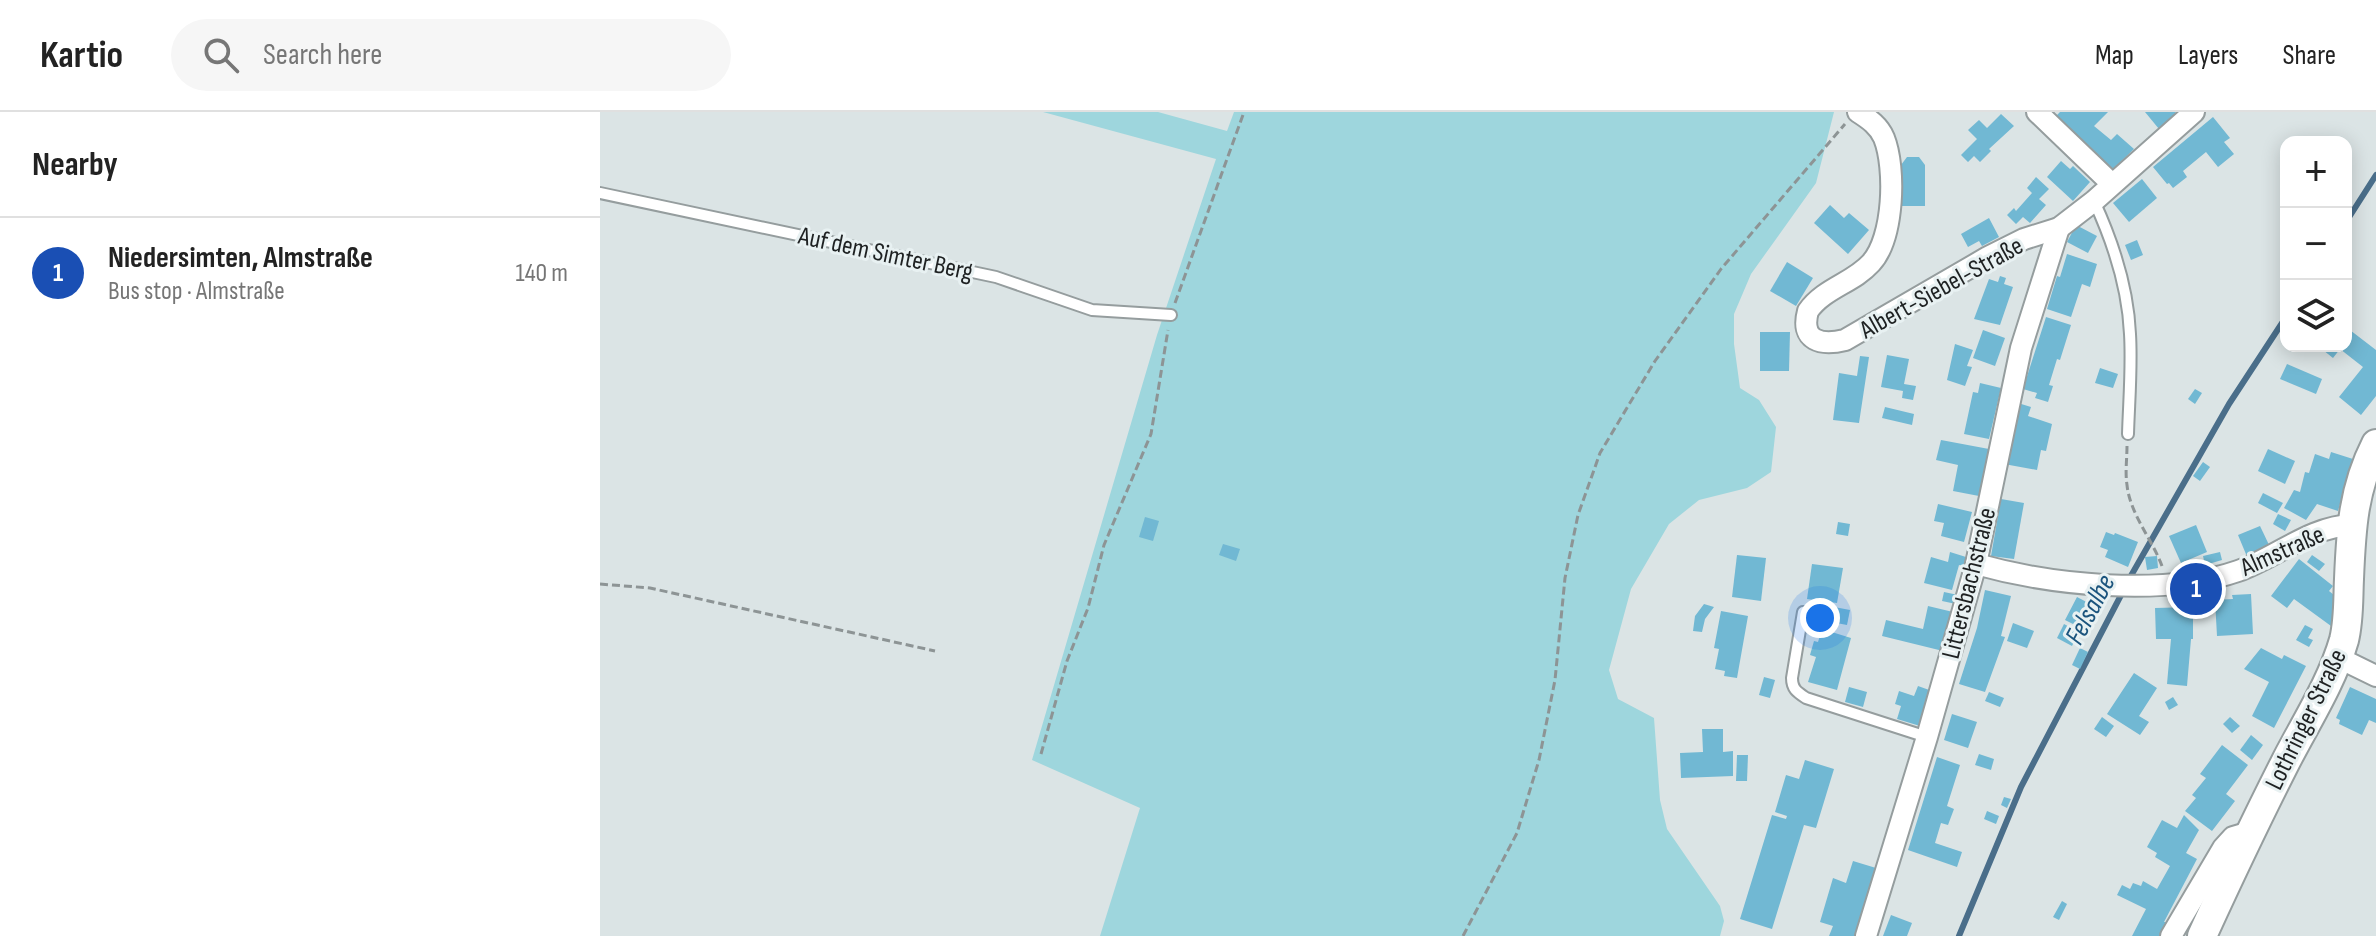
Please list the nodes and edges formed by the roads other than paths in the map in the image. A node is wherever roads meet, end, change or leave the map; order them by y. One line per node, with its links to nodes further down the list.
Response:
1 (2037, 112): 4 (street)
2 (2194, 112): 4 (street)
3 (1852, 117): 7 (street, Albert-Siebel-Straße)
4 (2112, 184): 6 (street)
5 (600, 193): 8 (lane, Auf dem Simter Berg)
6 (2094, 201): 7 (street); 9 (lane)
7 (2059, 228): 12 (street, Littersbachstraße)
8 (1171, 315)
9 (2128, 434)
10 (2376, 444): 11 (main road, Lothringer Straße)
11 (2361, 508): 12 (street, Almstraße); 14 (main road, Lothringer Straße)
12 (1976, 564): 16 (street, Littersbachstraße)
13 (1803, 612): 16 (lane)
14 (2337, 657): 15 (street); 17 (main road, Lothringer Straße)
15 (2376, 676)
16 (1927, 737): 18 (street, Littersbachstraße)
17 (2250, 832): 19 (street); 20 (main road, Lothringer Straße)
18 (1866, 936)
19 (2171, 936)
20 (2202, 936)

